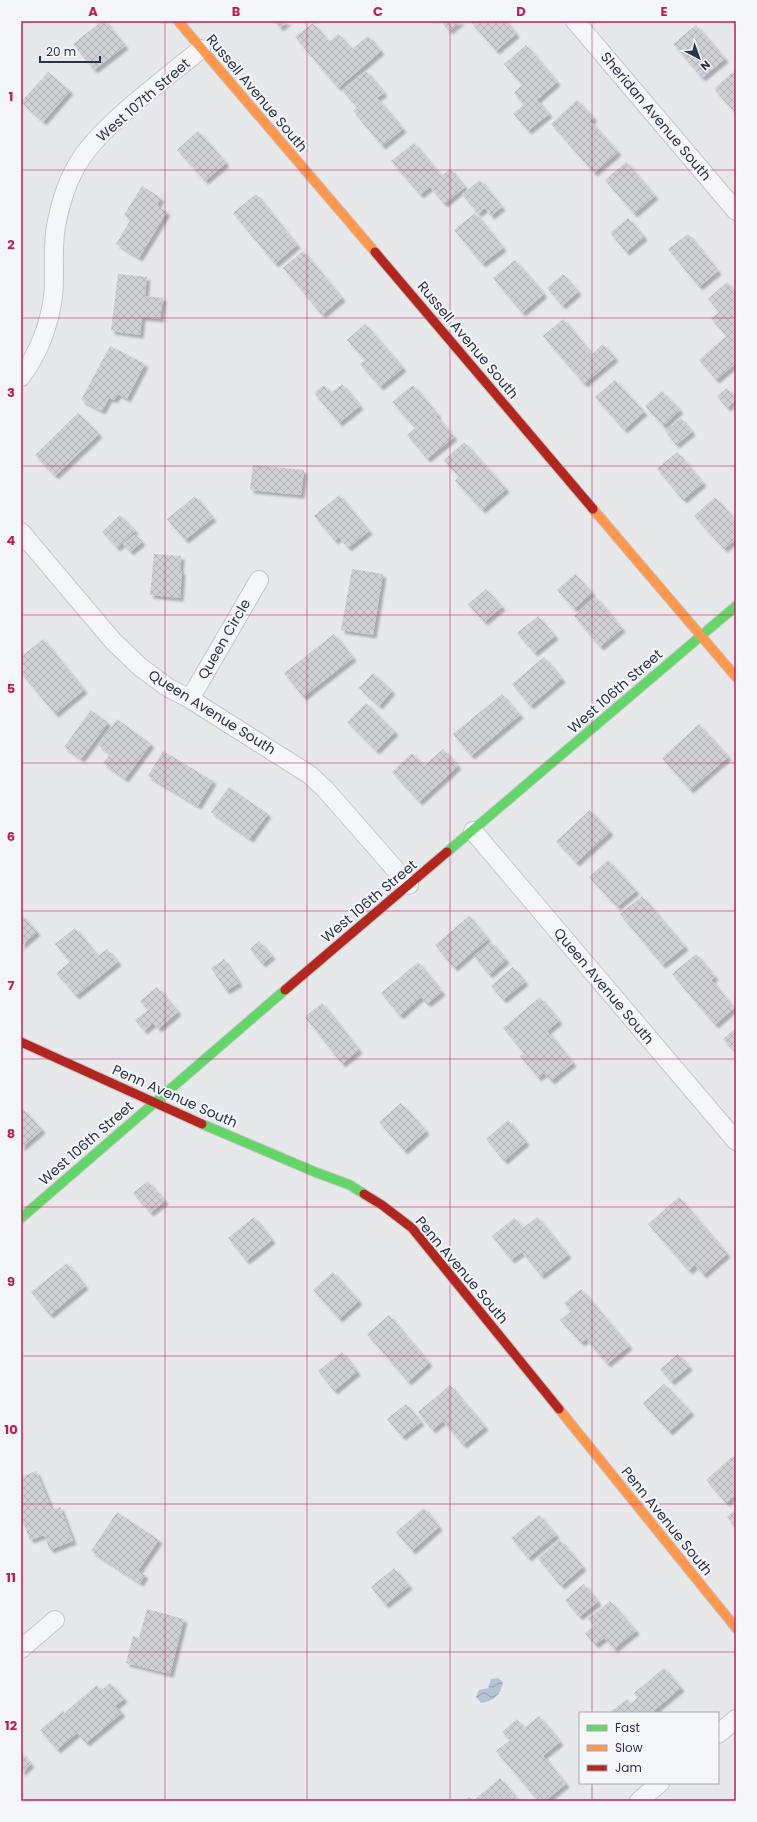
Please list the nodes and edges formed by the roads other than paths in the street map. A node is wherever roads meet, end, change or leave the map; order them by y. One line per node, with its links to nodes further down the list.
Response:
1 (178, 21): 3 (street, Russell Avenue South)
2 (575, 21): 4 (street, Sheridan Avenue South)
3 (201, 49): 5 (street, West 107th Street); 9 (street, Russell Avenue South)
4 (736, 211)
5 (21, 377)
6 (21, 532): 11 (street, Queen Avenue South)
7 (259, 580): 11 (street, Queen Circle)
8 (736, 606): 9 (street, West 106th Street)
9 (701, 636): 10 (street, Russell Avenue South); 12 (street, West 106th Street)
10 (736, 677)
11 (190, 699): 13 (street, Queen Avenue South)
12 (473, 831): 13 (street, West 106th Street); 16 (street, Queen Avenue South)
13 (409, 885): 15 (street, West 106th Street)
14 (21, 1042): 15 (street, Penn Avenue South)
15 (154, 1103): 17 (street, West 106th Street); 19 (street, Penn Avenue South)
16 (736, 1140)
17 (21, 1218)
18 (55, 1620): 20 (street)
19 (736, 1628)
20 (21, 1649)
21 (736, 1719): 22 (street)
22 (719, 1733)
23 (659, 1784): 24 (street)
24 (639, 1801)

